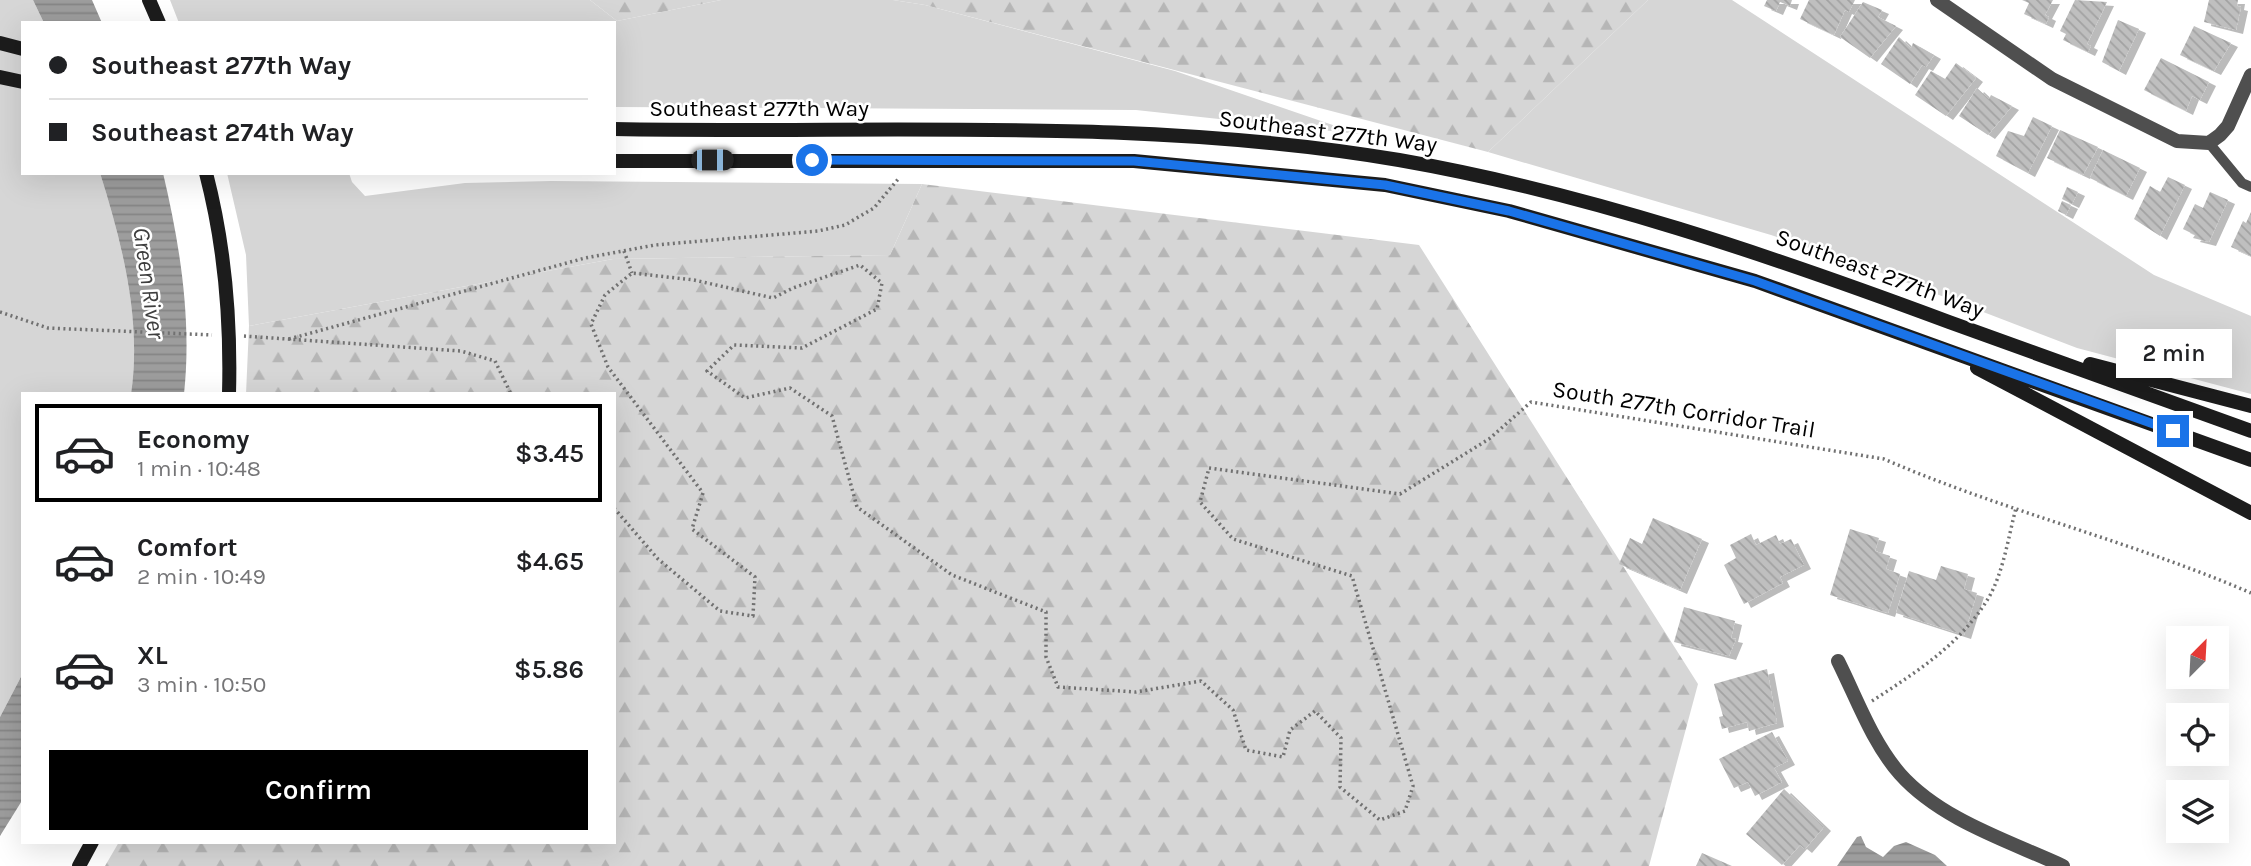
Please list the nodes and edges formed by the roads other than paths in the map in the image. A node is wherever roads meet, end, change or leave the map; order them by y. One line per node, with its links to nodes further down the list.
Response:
1 (149, 0): 3 (main road)
2 (1937, 0): 10 (street)
3 (158, 21)
4 (0, 43): 5 (main road)
5 (21, 48)
6 (2251, 75): 10 (street)
7 (0, 77): 8 (main road)
8 (21, 82)
9 (616, 129): 15 (main road, Southeast 277th Way)
10 (2209, 143): 13 (lane)
11 (616, 161): 14 (main road, Southeast 277th Way)
12 (207, 175): 16 (main road)
13 (2251, 187)
14 (1913, 337): 19 (main road); 20 (main road)
15 (2008, 344): 17 (main road); 18 (main road)
16 (229, 392)
17 (2251, 406)
18 (2251, 431)
19 (2251, 460)
20 (2251, 513)
21 (1838, 661): 24 (street)
22 (91, 844): 23 (main road)
23 (79, 866)
24 (2063, 866)

